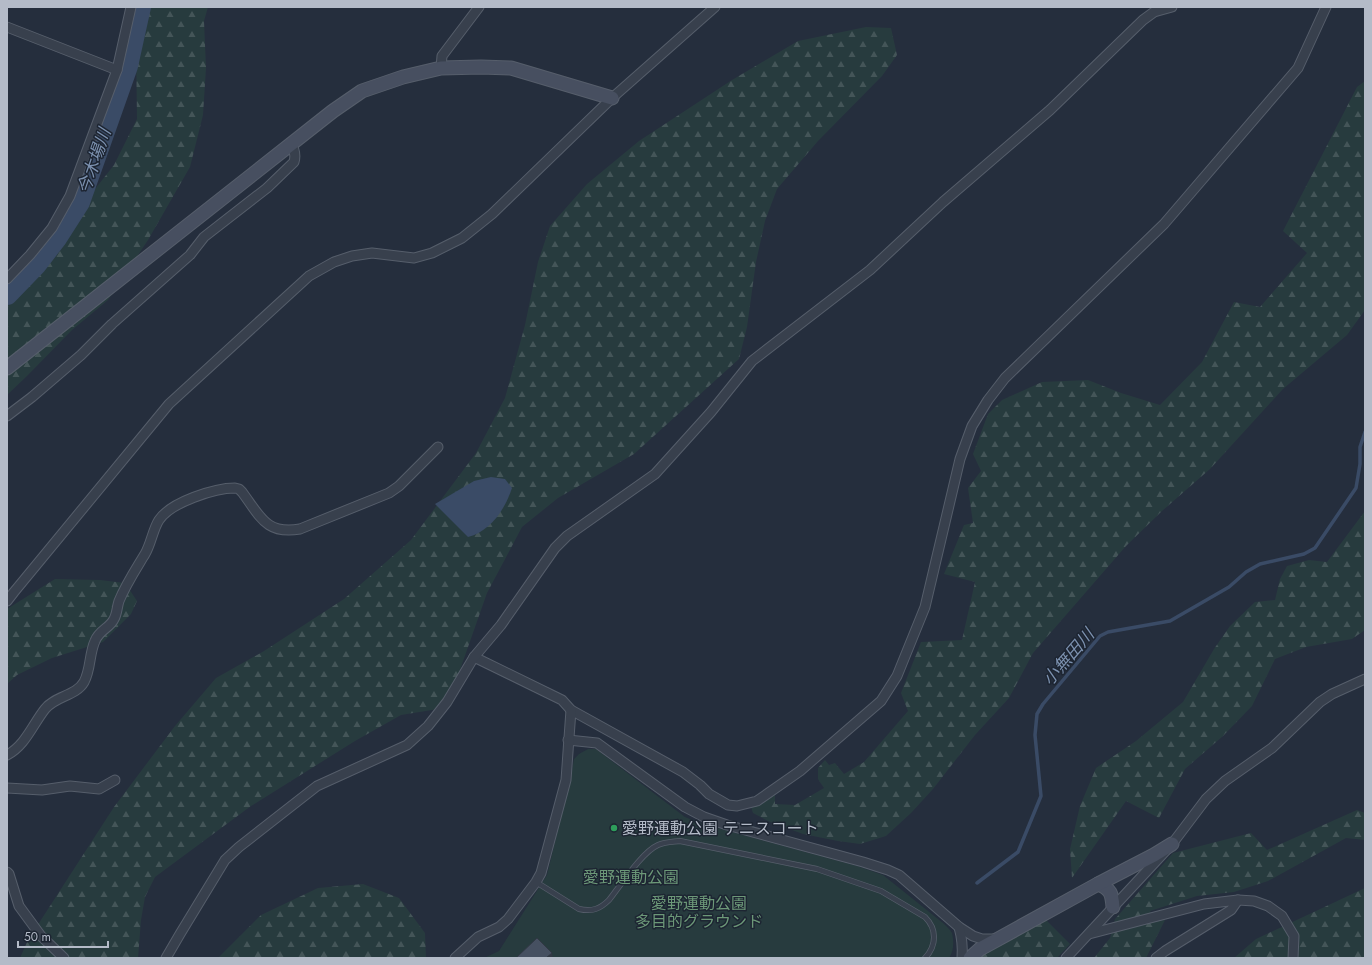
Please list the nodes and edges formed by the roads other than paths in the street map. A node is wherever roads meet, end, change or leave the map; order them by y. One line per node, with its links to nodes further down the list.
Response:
1 (131, 7): 8 (street)
2 (479, 7): 7 (street)
3 (715, 7): 9 (street)
4 (1172, 7): 17 (street)
5 (1326, 7): 19 (street)
6 (7, 26): 8 (street)
7 (441, 68): 9 (street); 10 (street)
8 (116, 70): 11 (street)
9 (612, 98): 15 (street)
10 (291, 144): 12 (street); 13 (street)
11 (7, 279)
12 (7, 368)
13 (7, 416)
14 (438, 447): 21 (street)
15 (10, 592): 16 (street)
16 (7, 601)
17 (474, 656): 19 (street); 34 (street)
18 (1365, 679): 24 (street)
19 (571, 710): 20 (street)
20 (568, 740): 26 (street); 30 (street)
21 (7, 755)
22 (115, 780): 23 (street)
23 (7, 788)
24 (1172, 844): 27 (street); 29 (street)
25 (7, 872): 33 (street)
26 (536, 882): 35 (street); 36 (lane)
27 (1098, 884): 29 (street); 32 (street)
28 (1238, 900): 31 (street); 40 (street); 41 (street)
29 (1113, 907): 31 (street)
30 (958, 927): 32 (street); 37 (street)
31 (1089, 934): 39 (street)
32 (998, 939): 38 (street)
33 (64, 958)
34 (166, 958)
35 (455, 958)
36 (925, 958)
37 (962, 958)
38 (970, 958)
39 (1066, 958)
40 (1156, 958)
41 (1292, 958)

